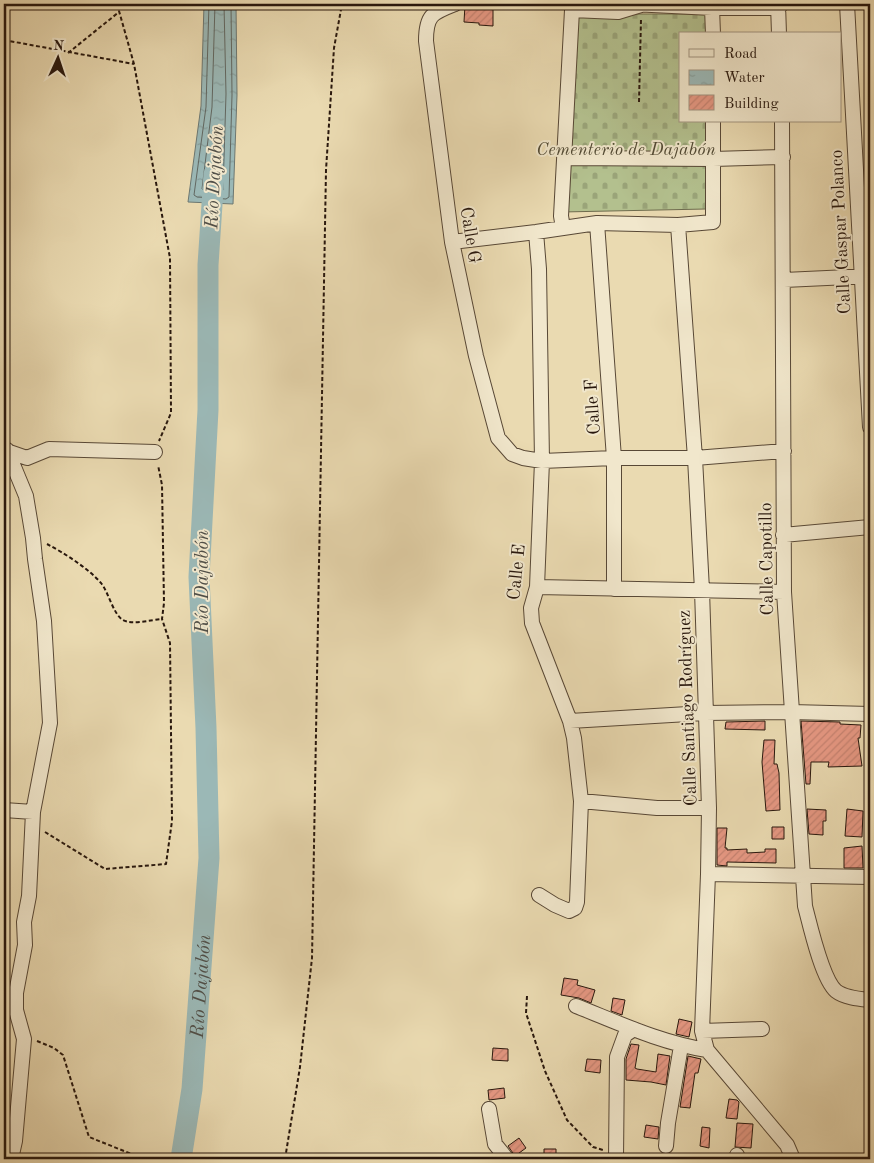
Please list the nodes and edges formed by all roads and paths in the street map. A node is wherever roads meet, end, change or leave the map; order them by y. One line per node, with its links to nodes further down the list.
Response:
1 (119, 4): 10 (path)
2 (342, 4): 74 (path)
3 (455, 4): 26 (street, Calle G)
4 (624, 4): 6 (street)
5 (847, 4): 27 (street, Calle Gaspar Polanco)
6 (641, 5): 7 (street); 16 (path); 20 (street)
7 (667, 5): 9 (street)
8 (779, 6): 9 (street); 12 (street)
9 (712, 8): 11 (street)
10 (119, 11): 14 (path); 15 (path)
11 (712, 32)
12 (779, 32)
13 (4, 40): 14 (path)
14 (68, 53): 15 (path)
15 (134, 64): 32 (path)
16 (639, 102)
17 (713, 122): 21 (street)
18 (782, 122): 19 (street, Calle Capotillo)
19 (783, 157): 21 (street); 28 (street, Calle Capotillo)
20 (565, 158): 21 (street); 24 (street)
21 (713, 159): 23 (street)
22 (598, 223): 23 (street); 24 (street); 33 (street, Calle F)
23 (678, 225): 34 (street, Calle Santiago Rodríguez)
24 (563, 228): 25 (street)
25 (536, 232): 26 (street); 35 (street, Calle E)
26 (452, 242): 35 (street, Calle G)
27 (866, 276): 28 (street); 29 (street, Calle Gaspar Polanco)
28 (784, 280): 31 (street, Calle Capotillo)
29 (870, 427)
30 (6, 450): 32 (street); 38 (street)
31 (784, 451): 34 (street); 37 (street, Calle Capotillo)
32 (155, 452): 43 (path)
33 (614, 458): 34 (street); 35 (street); 40 (street, Calle F)
34 (696, 458): 41 (street, Calle Santiago Rodríguez)
35 (542, 461): 39 (street, Calle E)
36 (870, 527): 37 (street)
37 (783, 535): 42 (street, Calle Capotillo)
38 (33, 538): 43 (path); 51 (street)
39 (537, 587): 40 (street); 47 (street, Calle E)
40 (614, 589): 41 (street)
41 (702, 590): 42 (street); 45 (street, Calle Santiago Rodríguez)
42 (784, 592): 44 (street, Calle Capotillo)
43 (162, 619): 51 (path)
44 (791, 712): 45 (street); 46 (street); 53 (street, Calle Capotillo)
45 (705, 713): 47 (street); 49 (street, Calle Santiago Rodríguez)
46 (870, 714)
47 (570, 721): 48 (street, Calle E)
48 (581, 800): 49 (street); 55 (street, Calle E)
49 (708, 808): 52 (street, Calle Santiago Rodríguez)
50 (4, 810): 51 (street)
51 (33, 818): 60 (street)
52 (708, 874): 53 (street); 63 (street, Calle Santiago Rodríguez)
53 (802, 874): 54 (street); 57 (street, Calle Capotillo)
54 (870, 877)
55 (539, 895)
56 (527, 996): 69 (path)
57 (870, 1000)
58 (4, 1001): 60 (street)
59 (576, 1006): 62 (street)
60 (16, 1010): 64 (street)
61 (762, 1029): 63 (street)
62 (634, 1030): 65 (street); 69 (street)
63 (702, 1032): 66 (street, Calle Santiago Rodríguez)
64 (24, 1039): 71 (street); 72 (path)
65 (681, 1046): 66 (street); 68 (street)
66 (707, 1050): 76 (street, Calle Santiago Rodríguez)
67 (489, 1109): 75 (street)
68 (666, 1146)
69 (616, 1156)
70 (155, 1158): 73 (path)
71 (9, 1159)
72 (144, 1159)
73 (149, 1159)
74 (285, 1159)
75 (507, 1159)
76 (793, 1159)

